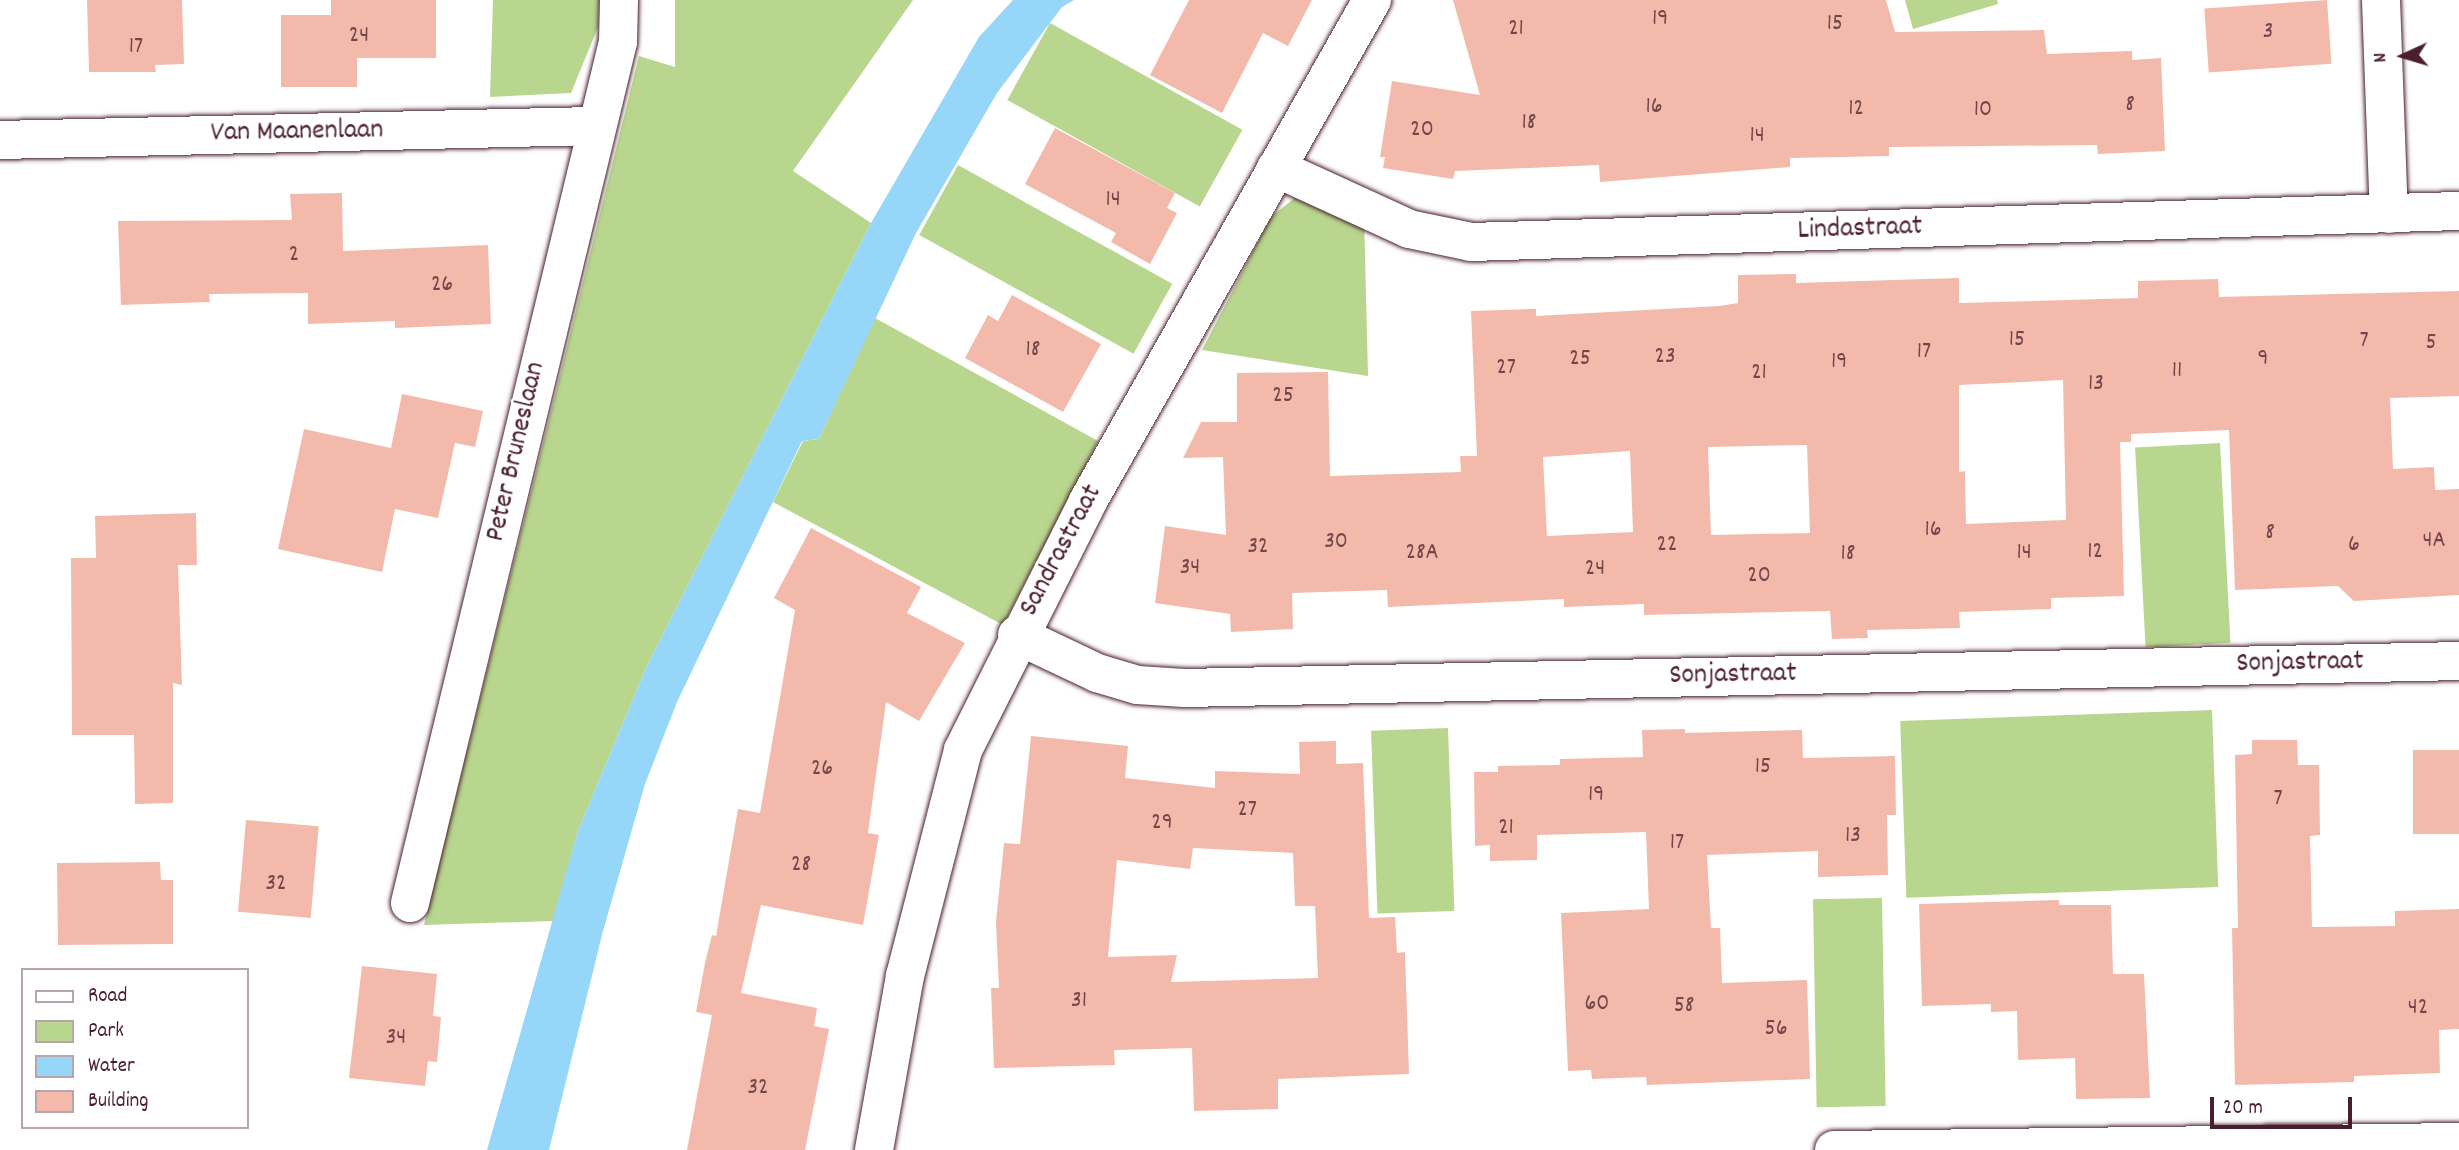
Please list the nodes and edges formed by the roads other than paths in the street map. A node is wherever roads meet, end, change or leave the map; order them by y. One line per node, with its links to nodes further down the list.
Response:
1 (619, 0): 4 (street, Peter Bruneslaan)
2 (1371, 0): 6 (street, Sandrastraat)
3 (2381, 0): 8 (street)
4 (595, 126): 5 (street, Van Maanenlaan); 11 (street, Peter Bruneslaan)
5 (0, 140)
6 (1276, 168): 8 (street, Lindastraat); 9 (street, Sandrastraat)
7 (2459, 211): 8 (street, Lindastraat)
8 (2389, 214)
9 (1017, 635): 10 (street, Sonjastraat); 13 (street, Sandrastraat)
10 (2459, 661)
11 (410, 903)
12 (2459, 1142): 14 (street)
13 (874, 1150)
14 (1834, 1150)

